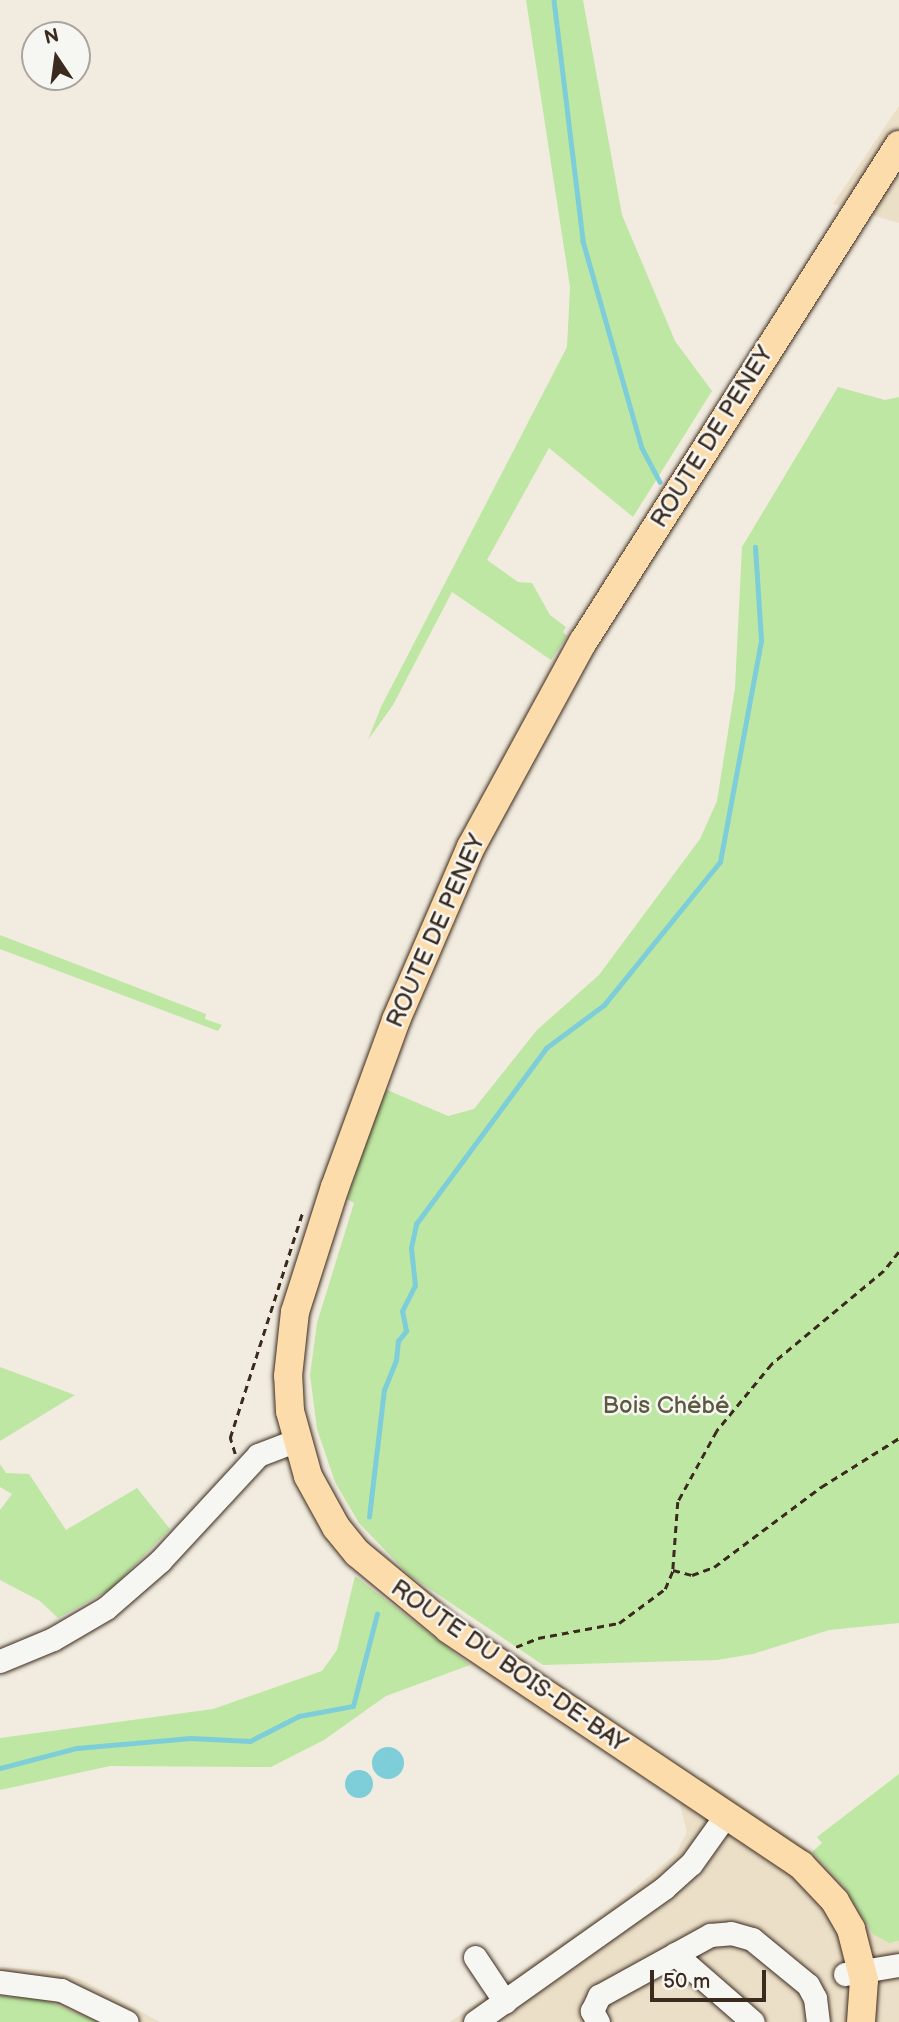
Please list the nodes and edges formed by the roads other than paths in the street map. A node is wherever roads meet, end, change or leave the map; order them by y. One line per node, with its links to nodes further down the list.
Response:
1 (899, 145): 2 (main road, ROUTE DE PENEY)
2 (297, 1440): 3 (street); 4 (main road, ROUTE DU BOIS-DE-BAY)
3 (0, 1661)
4 (726, 1815): 8 (main road, ROUTE DU BOIS-DE-BAY); 10 (street)
5 (675, 1954): 13 (street); 14 (street); 15 (street)
6 (475, 1958): 10 (street)
7 (899, 1965): 8 (street)
8 (854, 1973): 16 (main road, ROUTE DU BOIS-DE-BAY); 17 (main road, ROUTE DU BOIS-DE-BAY)
9 (0, 1982): 11 (street)
10 (505, 2002): 12 (street)
11 (127, 2022)
12 (475, 2022)
13 (598, 2022)
14 (753, 2022)
15 (818, 2022)
16 (845, 2022)
17 (861, 2022)

